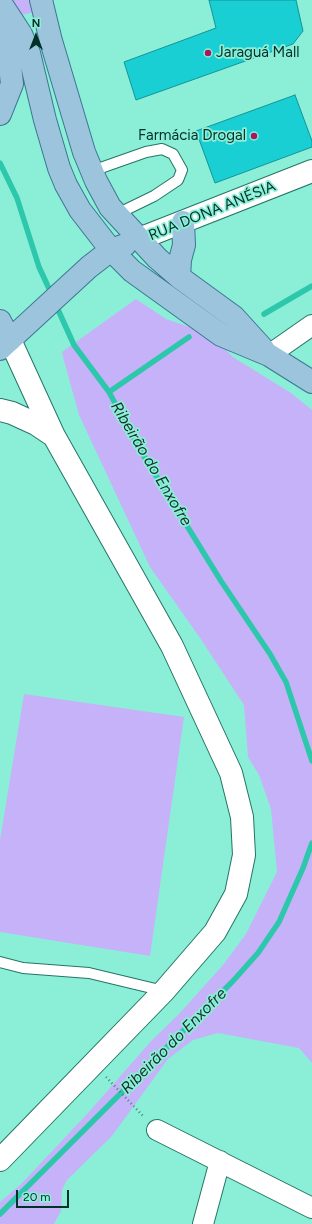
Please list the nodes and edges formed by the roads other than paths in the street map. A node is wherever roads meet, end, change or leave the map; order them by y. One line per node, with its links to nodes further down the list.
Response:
1 (41, 0): 6 (main road)
2 (0, 2): 11 (main road)
3 (0, 17): 4 (main road)
4 (4, 47): 5 (main road)
5 (0, 114)
6 (92, 171): 8 (main road); 8 (lane)
7 (312, 171): 9 (street, RUA DONA ANÉSIA)
8 (117, 214): 10 (main road)
9 (183, 222): 10 (street, RUA DONA ANÉSIA); 12 (main road)
10 (139, 239): 11 (main road, RUA DONA ANÉSIA); 12 (main road)
11 (111, 250): 15 (main road, RUA DONA ANÉSIA); 16 (main road)
12 (179, 277): 16 (main road)
13 (0, 321): 15 (main road)
14 (312, 324): 16 (street)
15 (5, 345): 19 (street)
16 (269, 355): 17 (main road)
17 (312, 382)
18 (0, 410): 19 (street)
19 (54, 436): 21 (street)
20 (0, 962): 21 (lane)
21 (164, 992): 23 (street)
22 (157, 1130): 24 (street)
23 (0, 1160)
24 (220, 1161): 25 (street); 26 (street)
25 (312, 1208)
26 (203, 1224)

